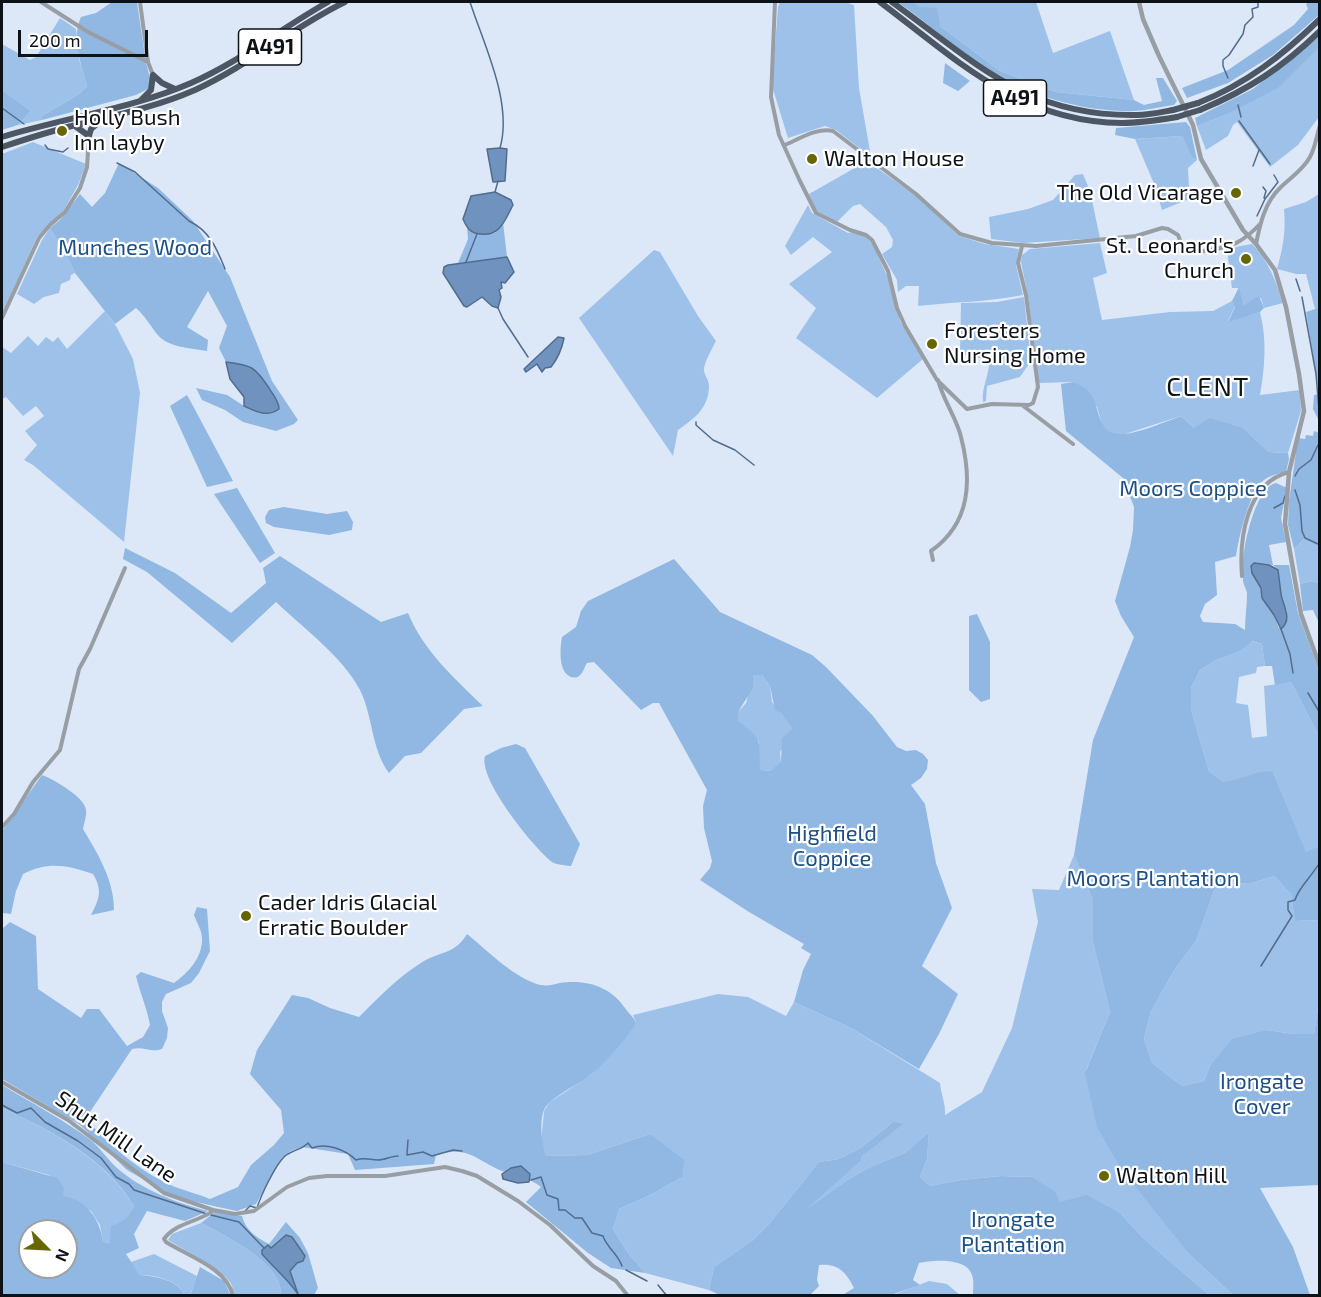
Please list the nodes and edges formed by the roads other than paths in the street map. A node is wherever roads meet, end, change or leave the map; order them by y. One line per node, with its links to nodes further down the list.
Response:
1 (40, 2): 11 (street)
2 (140, 2): 11 (street)
3 (328, 2): 13 (highway, A491)
4 (345, 2): 16 (highway, A491)
5 (775, 2): 21 (street)
6 (880, 2): 15 (highway, A491, bridge)
7 (892, 2): 15 (highway, A491, bridge)
8 (1139, 2): 24 (street)
9 (1320, 19): 15 (highway, A491)
10 (1320, 31): 15 (highway, A491)
11 (148, 62): 12 (street)
12 (153, 75): 13 (highway); 14 (highway)
13 (176, 89): 14 (highway, A491)
14 (138, 102): 20 (highway, A491)
15 (1199, 107)
16 (107, 118): 17 (highway, A491); 19 (highway)
17 (75, 125): 19 (highway); 22 (highway, A491)
18 (1320, 125): 23 (street)
19 (89, 136): 27 (street)
20 (2, 137)
21 (785, 145): 26 (street); 28 (street)
22 (2, 147)
23 (1260, 224): 24 (street); 25 (street)
24 (1247, 235): 25 (street); 26 (street)
25 (1256, 244): 31 (street)
26 (1022, 246): 29 (street)
27 (2, 318)
28 (937, 380): 29 (street); 32 (street)
29 (1021, 404): 30 (street)
30 (1073, 444)
31 (1289, 472): 34 (street); 35 (street)
32 (933, 560)
33 (125, 568): 36 (street)
34 (1242, 576)
35 (1320, 667)
36 (2, 827)
37 (2, 1083): 38 (street, Shut Mill Lane)
38 (210, 1213): 39 (street); 40 (street, Shut Mill Lane)
39 (233, 1296)
40 (628, 1296)

